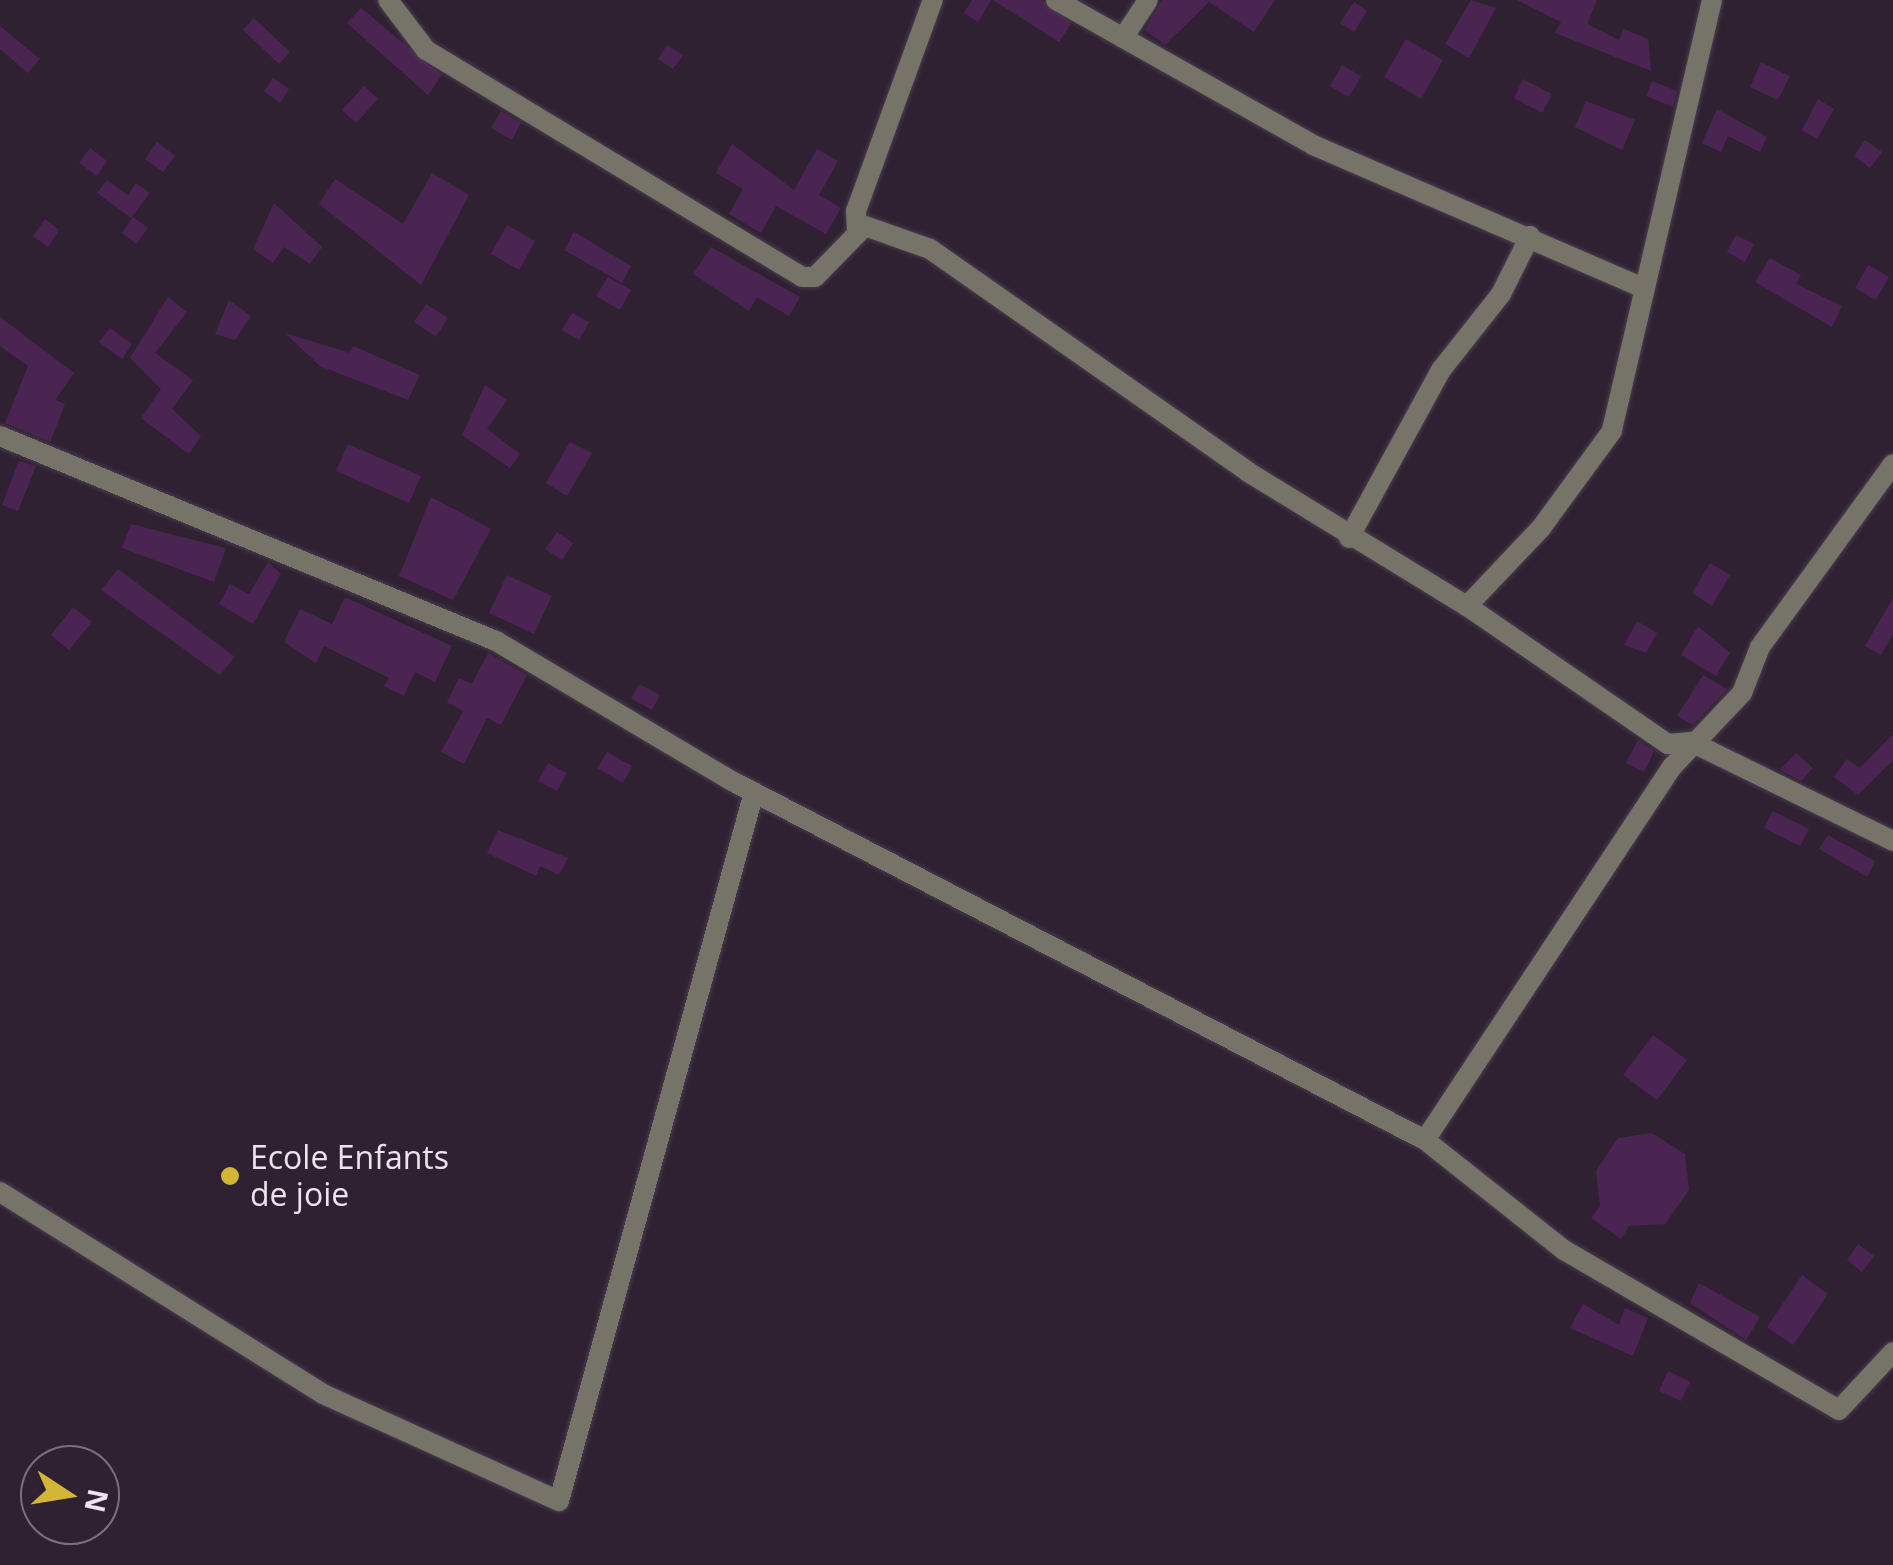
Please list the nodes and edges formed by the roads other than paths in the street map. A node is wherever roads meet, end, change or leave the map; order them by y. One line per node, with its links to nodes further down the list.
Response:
1 (388, 0): 7 (street)
2 (933, 0): 7 (street)
3 (1056, 0): 6 (street)
4 (1148, 0): 6 (street)
5 (1712, 0): 9 (street)
6 (1123, 38): 8 (street)
7 (857, 231): 12 (street)
8 (1530, 236): 9 (street); 12 (street)
9 (1644, 288): 13 (street)
10 (0, 436): 15 (street)
11 (1893, 464): 14 (street)
12 (1349, 538): 13 (street)
13 (1467, 606): 14 (street)
14 (1690, 742): 16 (street); 17 (street)
15 (754, 792): 17 (street); 18 (street)
16 (1893, 841)
17 (1425, 1140): 20 (street)
18 (0, 1192)
19 (1893, 1352): 20 (street)
20 (1886, 1372)

